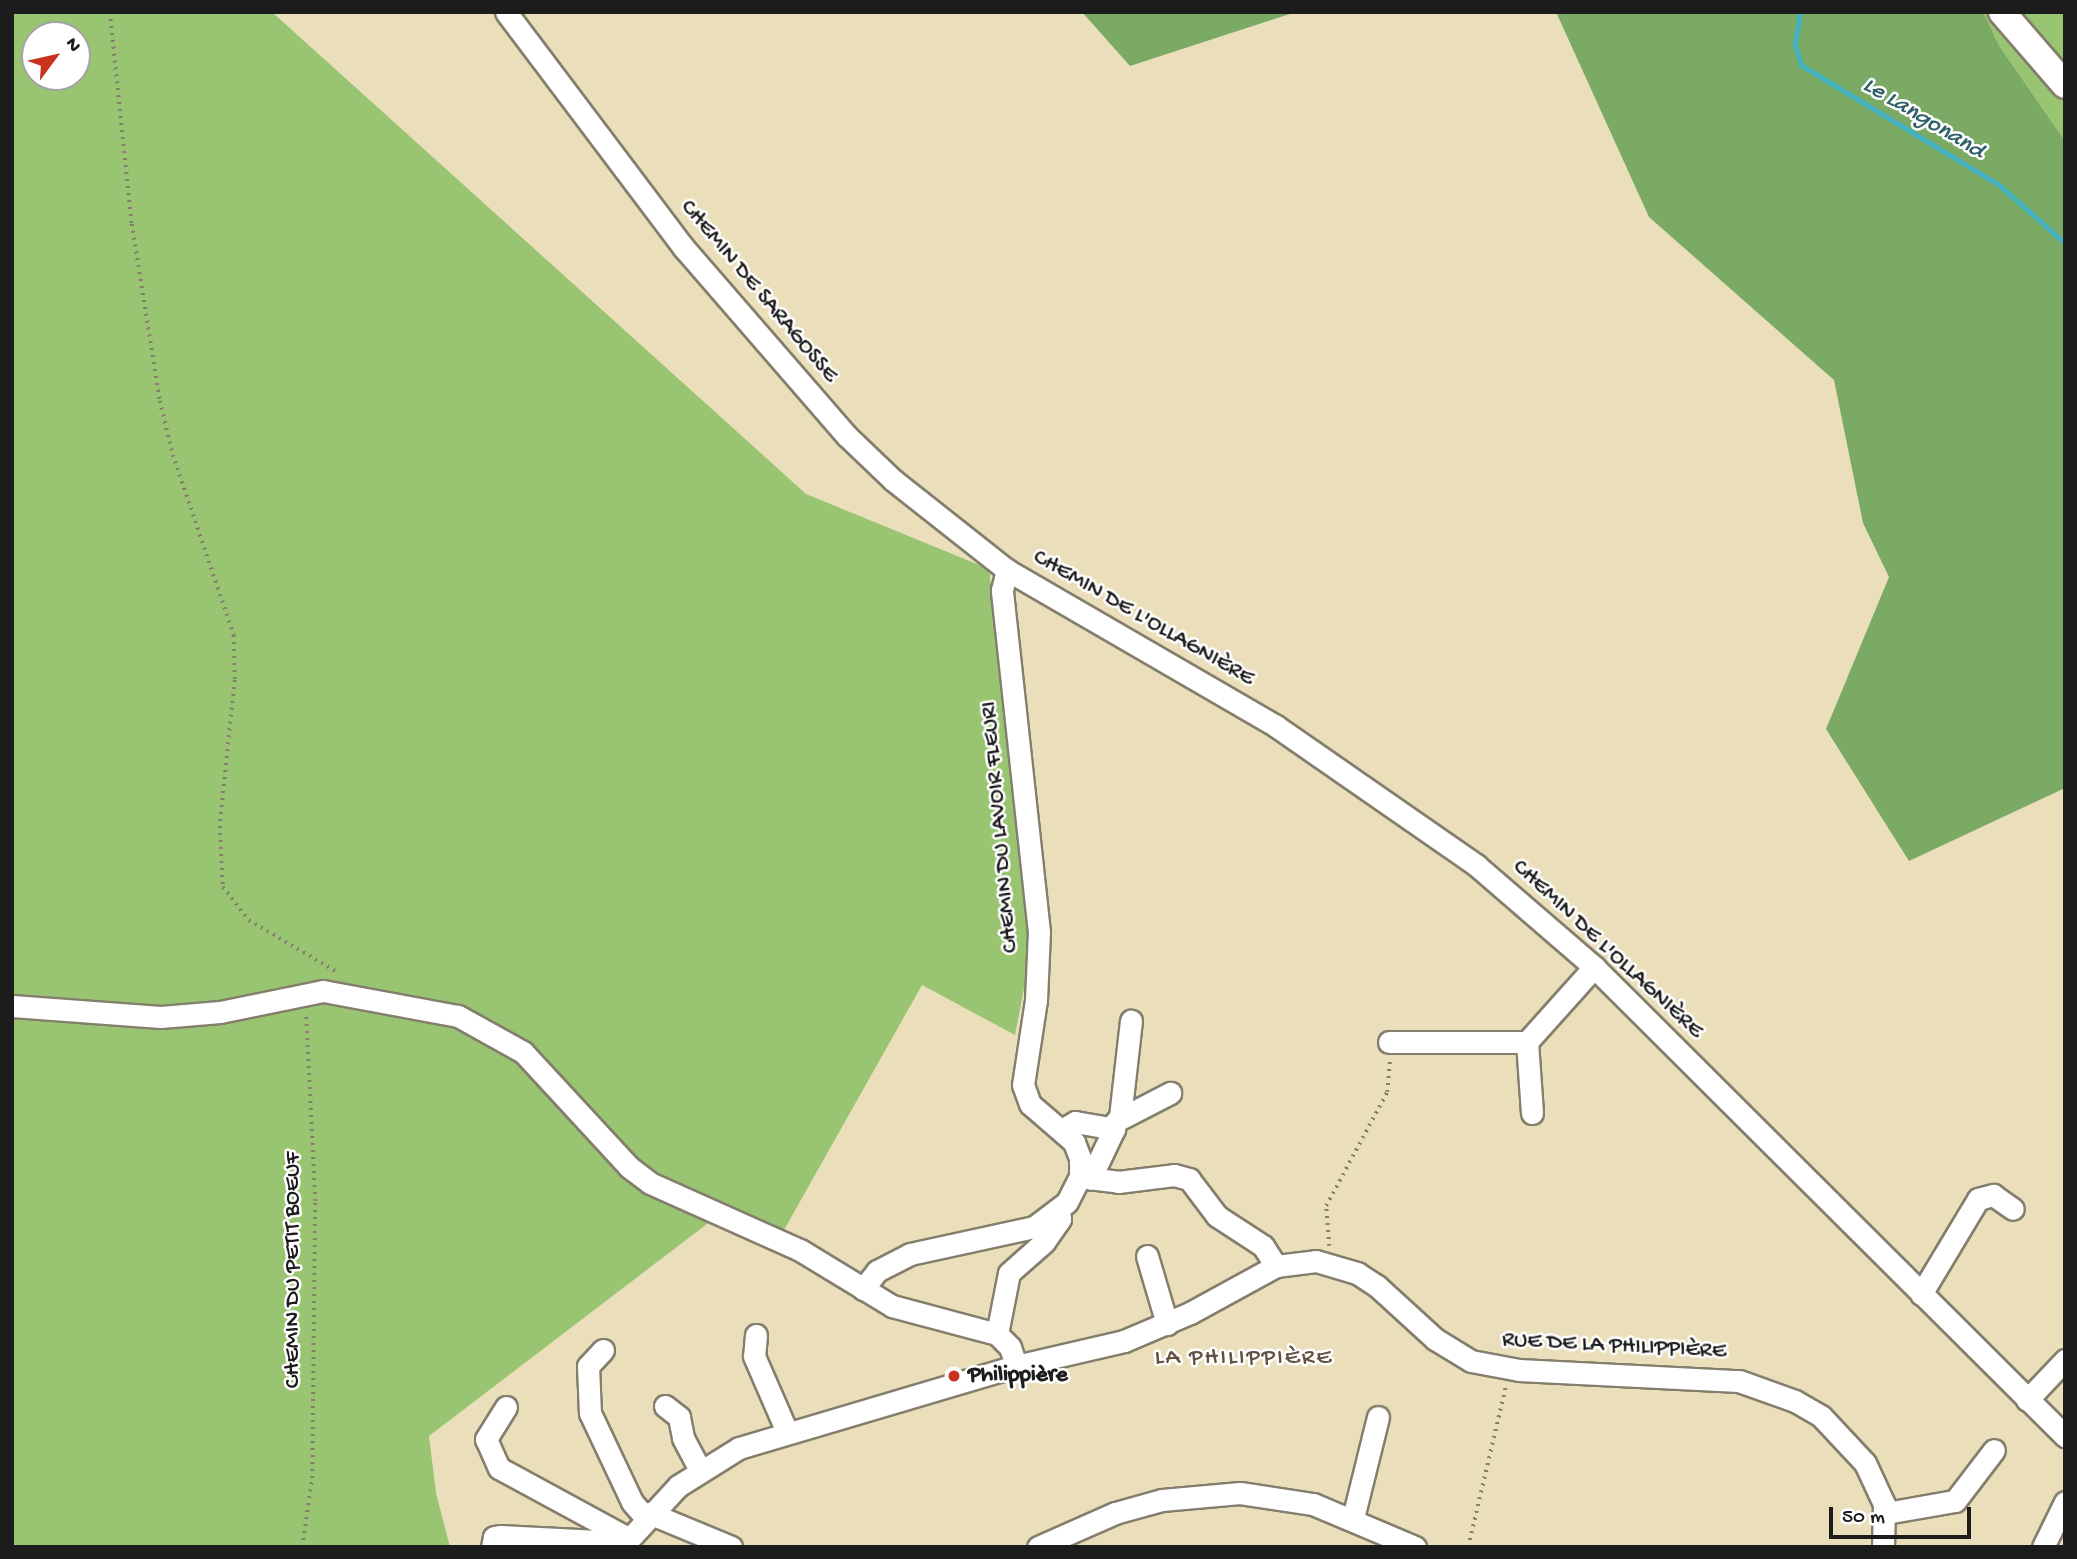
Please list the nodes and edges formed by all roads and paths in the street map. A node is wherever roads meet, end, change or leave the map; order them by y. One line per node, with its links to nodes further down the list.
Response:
1 (110, 12): 8 (path)
2 (506, 12): 5 (street, CHEMIN DE SARAGOSSE)
3 (2002, 12): 4 (main road)
4 (2065, 85)
5 (1007, 570): 6 (street, CHEMIN DE L'OLLAGNIÈRE); 16 (street, CHEMIN DU LAVOIR FLEURI)
6 (1594, 967): 12 (street); 26 (street, CHEMIN DE L'OLLAGNIÈRE)
7 (305, 992): 8 (street); 9 (street); 47 (path, CHEMIN DU PETIT BOEUF)
8 (350, 993): 25 (street)
9 (12, 1006)
10 (1131, 1021): 15 (street)
11 (1389, 1042): 12 (street); 23 (path)
12 (1527, 1042): 14 (street)
13 (1170, 1093): 15 (street)
14 (1532, 1113)
15 (1115, 1124): 16 (street); 17 (street)
16 (1063, 1129): 17 (street, CHEMIN DU LAVOIR FLEURI)
17 (1085, 1178): 19 (street); 24 (street)
18 (2013, 1209): 26 (street)
19 (1058, 1210): 20 (street); 21 (street)
20 (1005, 1234): 21 (street); 25 (street)
21 (1031, 1250): 28 (street)
22 (1147, 1256): 27 (street)
23 (1326, 1262): 24 (street, RUE DE LA PHILIPPIÈRE); 33 (street, RUE DE LA PHILIPPIÈRE)
24 (1276, 1266): 27 (street)
25 (863, 1289): 28 (street)
26 (1921, 1294): 34 (street, CHEMIN DE L'OLLAGNIÈRE)
27 (1167, 1324): 32 (street)
28 (997, 1334): 32 (street)
29 (756, 1335): 39 (street)
30 (603, 1350): 46 (street)
31 (2065, 1360): 34 (street)
32 (1016, 1366): 39 (street)
33 (1507, 1369): 44 (street, RUE DE LA PHILIPPIÈRE); 53 (path)
34 (2027, 1401): 40 (street, CHEMIN DE L'OLLAGNIÈRE)
35 (665, 1406): 42 (street)
36 (506, 1408): 46 (street)
37 (1378, 1417): 45 (street)
38 (580, 1427): 46 (street)
39 (787, 1432): 42 (street)
40 (2065, 1436)
41 (1994, 1450): 44 (street)
42 (700, 1470): 46 (street)
43 (2065, 1502): 55 (street)
44 (1886, 1513): 54 (street, RUE DE LA PHILIPPIÈRE)
45 (1353, 1518): 51 (street); 52 (street)
46 (637, 1528): 50 (street)
47 (302, 1547)
48 (492, 1547): 49 (street)
49 (607, 1547)
50 (731, 1547)
51 (1038, 1547)
52 (1415, 1547)
53 (1468, 1547)
54 (1883, 1547)
55 (2043, 1547)

